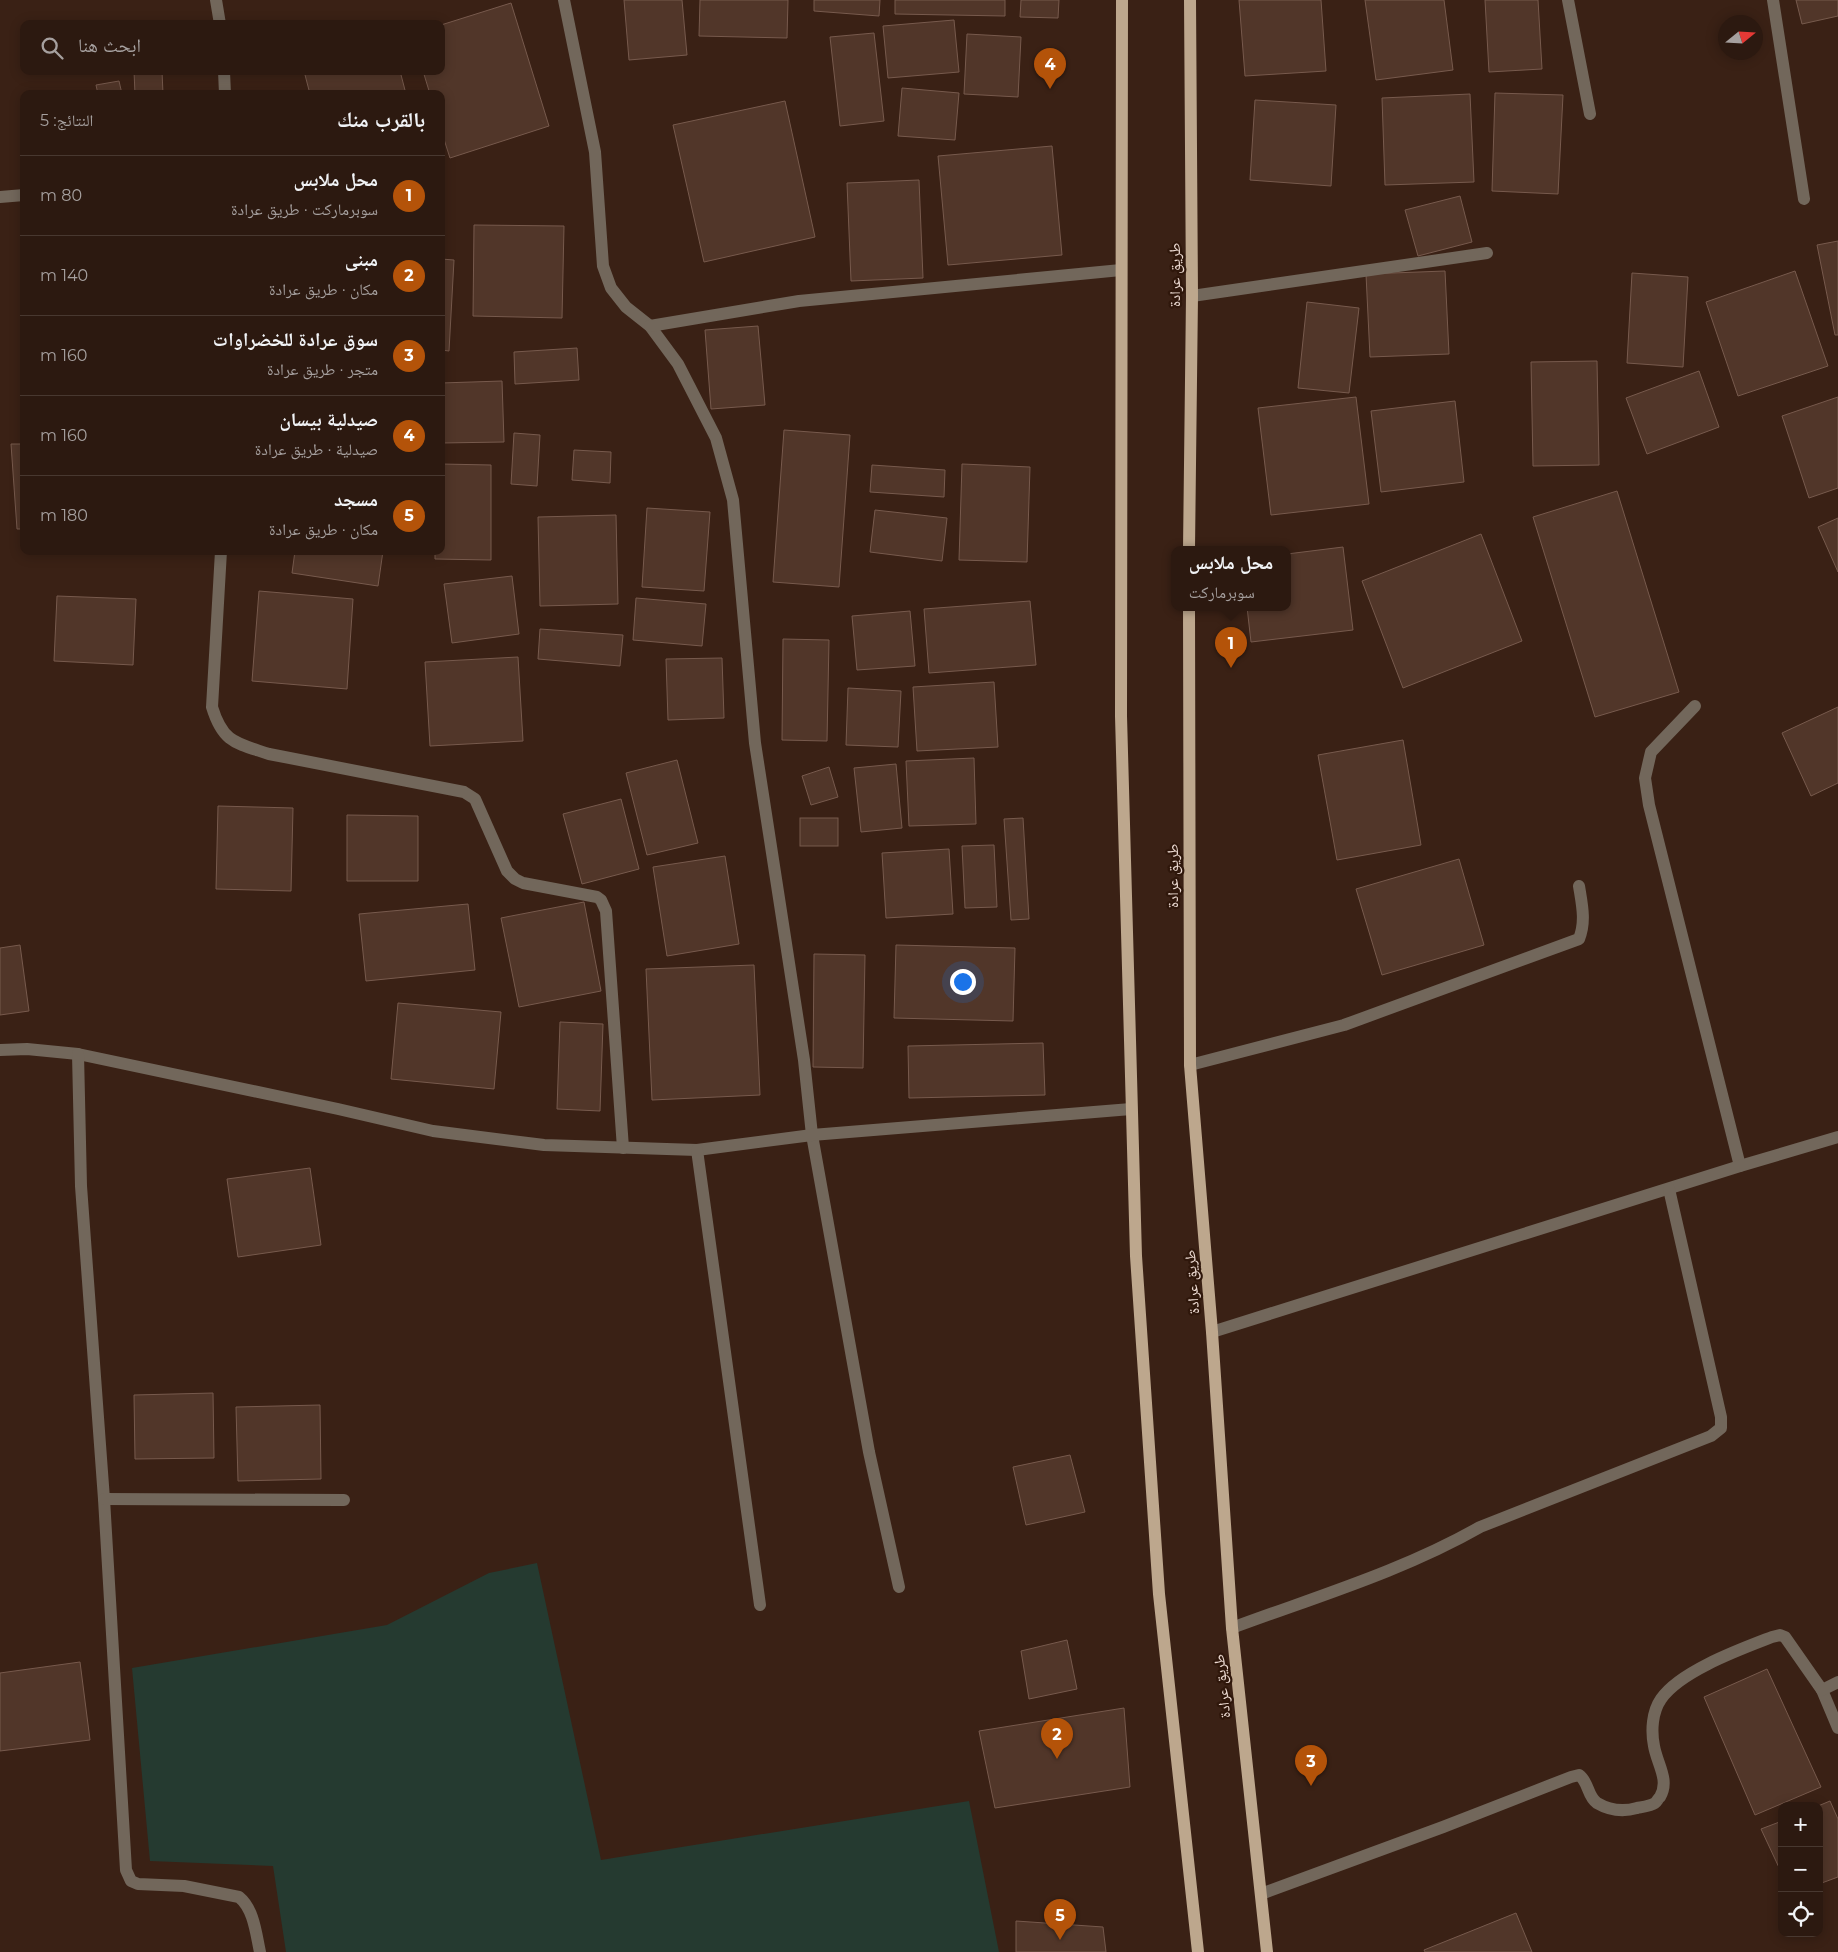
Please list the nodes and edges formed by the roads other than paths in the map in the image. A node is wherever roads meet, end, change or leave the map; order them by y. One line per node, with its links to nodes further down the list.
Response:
1 (216, 0): 7 (street)
2 (564, 0): 17 (street)
3 (1122, 0): 15 (main road)
4 (1190, 0): 16 (main road, طريق عرادة)
5 (1568, 0): 10 (street)
6 (1773, 0): 13 (street)
7 (219, 20)
8 (224, 75): 9 (street)
9 (226, 90)
10 (1590, 114)
11 (20, 195): 12 (street)
12 (0, 197)
13 (1804, 199)
14 (1487, 253): 16 (street)
15 (1121, 270): 17 (street); 26 (main road)
16 (1192, 296): 18 (main road, طريق عرادة)
17 (650, 326): 27 (street)
18 (1189, 546)
19 (221, 555): 29 (street)
20 (1189, 611): 25 (main road, طريق عرادة)
21 (1696, 706): 31 (street)
22 (1579, 886): 25 (street)
23 (0, 1050): 24 (street)
24 (78, 1054): 29 (street); 34 (street)
25 (1190, 1065): 33 (main road, طريق عرادة)
26 (1131, 1109): 27 (street); 44 (main road)
27 (812, 1135): 30 (street); 36 (street)
28 (1838, 1137): 31 (street)
29 (623, 1148): 30 (street)
30 (697, 1150): 37 (street)
31 (1740, 1166): 32 (street)
32 (1668, 1189): 33 (street); 38 (street)
33 (1212, 1332): 38 (main road, طريق عرادة)
34 (104, 1499): 35 (street); 43 (street)
35 (344, 1500)
36 (899, 1587)
37 (760, 1605)
38 (1232, 1628): 42 (main road, طريق عرادة)
39 (1838, 1682): 40 (street)
40 (1822, 1690): 41 (street); 42 (street)
41 (1838, 1728)
42 (1261, 1894): 45 (main road, طريق عرادة)
43 (260, 1952)
44 (1198, 1952)
45 (1267, 1952)

